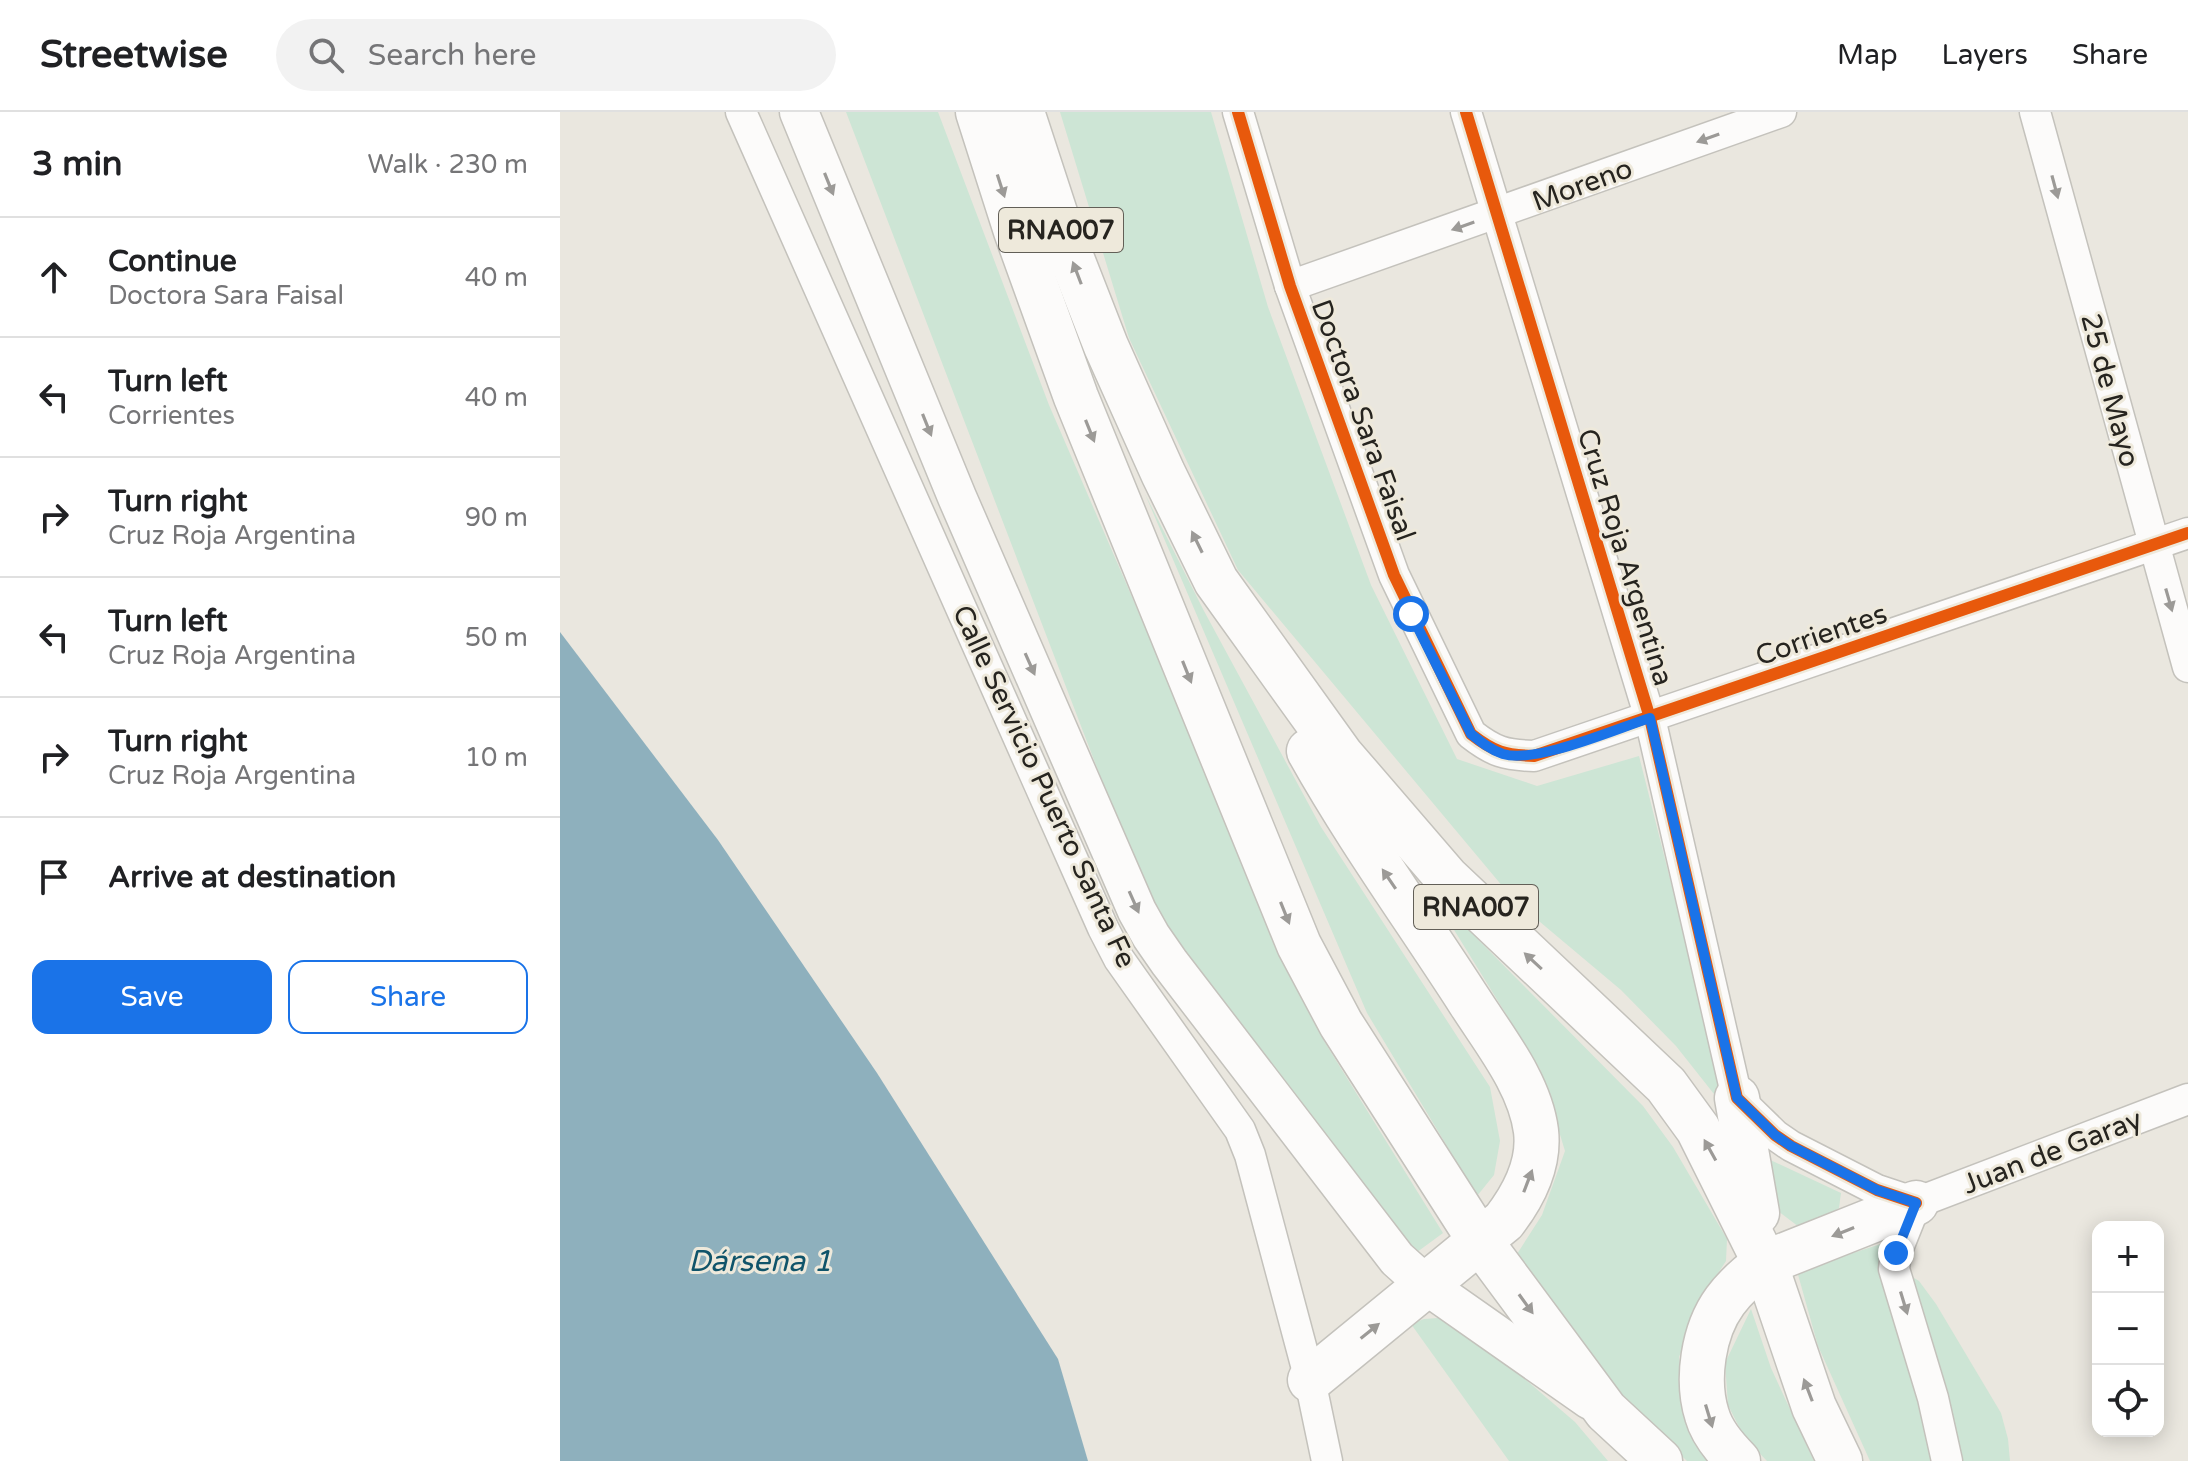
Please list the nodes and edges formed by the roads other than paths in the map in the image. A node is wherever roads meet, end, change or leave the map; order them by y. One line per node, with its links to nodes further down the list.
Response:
1 (741, 112): 23 (street, Calle Servicio Puerto Santa Fe)
2 (799, 112): 22 (main road, one-way to 22)
3 (978, 112): 20 (highway, RNA007, one-way to 20)
4 (1022, 112): 13 (highway, RNA007, one-way to 4)
5 (1238, 112): 10 (street, Doctora Sara Faisal)
6 (1466, 112): 9 (street, Cruz Roja Argentina)
7 (1781, 112): 9 (street, Moreno, one-way to 9)
8 (2035, 112): 12 (street, 25 de Mayo, one-way to 12)
9 (1497, 215): 10 (street, Moreno, one-way to 10); 15 (street, Cruz Roja Argentina)
10 (1290, 286): 16 (street, Doctora Sara Faisal)
11 (2188, 533): 12 (street, Corrientes)
12 (2154, 545): 14 (street, 25 de Mayo, one-way to 14); 15 (street, Corrientes)
13 (1216, 581): 20 (highway, one-way to 13); 21 (highway, RNA007, one-way to 13)
14 (2188, 667)
15 (1650, 718): 16 (street, Corrientes); 17 (street, Cruz Roja Argentina)
16 (1471, 734)
17 (1737, 1098): 19 (street); 21 (highway)
18 (2188, 1099): 19 (street, Juan de Garay)
19 (1916, 1203): 21 (highway, one-way to 21); 30 (street, one-way to 30)
20 (1480, 1241): 22 (highway); 24 (highway, RNA007, one-way to 24)
21 (1765, 1263): 28 (highway, one-way to 28); 29 (highway, RNA007, one-way to 21)
22 (1426, 1285): 23 (highway, one-way to 22); 24 (main road)
23 (1310, 1380): 25 (street, Calle Servicio Puerto Santa Fe)
24 (1606, 1411): 26 (highway); 27 (highway, RNA007)
25 (1327, 1461)
26 (1638, 1461)
27 (1660, 1461)
28 (1738, 1461)
29 (1840, 1461)
30 (1947, 1461)

